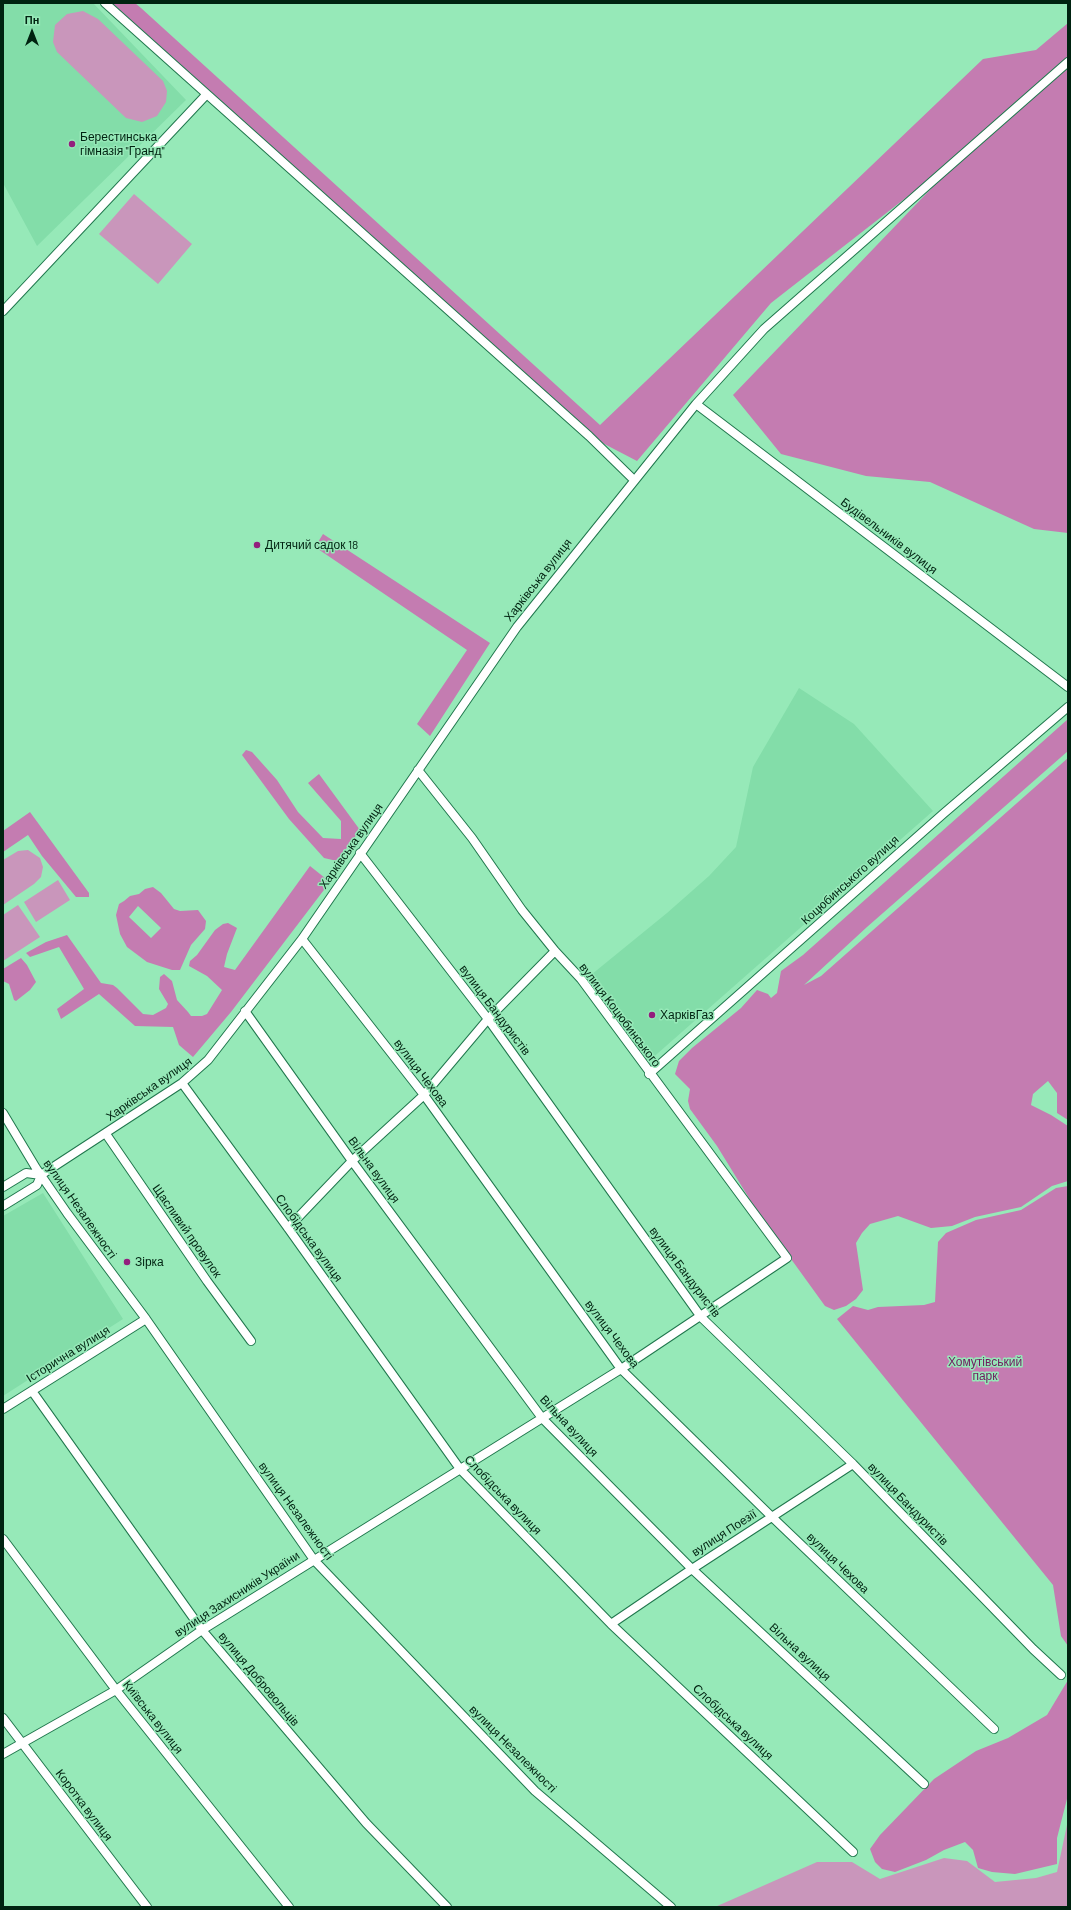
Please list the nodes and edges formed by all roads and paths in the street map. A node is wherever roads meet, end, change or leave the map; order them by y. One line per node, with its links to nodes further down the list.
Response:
1 (105, 3): 3 (street)
2 (1068, 62): 5 (street, Харківська вулиця)
3 (206, 95): 4 (street); 6 (street)
4 (3, 311)
5 (696, 404): 6 (street, Харківська вулиця); 7 (street, Будівельників вулиця)
6 (634, 480): 9 (street, Харківська вулиця)
7 (1068, 687)
8 (1068, 706): 15 (street, Коцюбинського вулиця)
9 (418, 770): 10 (street, Харківська вулиця); 12 (street, вулиця Коцюбинського)
10 (360, 854): 11 (street, Харківська вулиця); 14 (street, вулиця Бандуристів)
11 (302, 939): 13 (street, Харківська вулиця); 17 (street, вулиця Чехова)
12 (555, 952): 14 (street); 15 (street, вулиця Коцюбинського)
13 (245, 1011): 16 (street, Харківська вулиця); 20 (street, Вільна вулиця)
14 (488, 1019): 17 (street); 26 (street, вулиця Бандуристів)
15 (649, 1074): 25 (street, вулиця Коцюбинського)
16 (182, 1083): 19 (street, Харківська вулиця); 24 (street, Слобідська вулиця)
17 (424, 1095): 20 (street); 29 (street, вулиця Чехова)
18 (3, 1113): 21 (street, вулиця Незалежності)
19 (106, 1134): 21 (street, Харківська вулиця); 28 (street, Щасливий провулок)
20 (352, 1161): 24 (street); 32 (street, Вільна вулиця)
21 (41, 1175): 22 (street, Харківська вулиця); 23 (street, Харківська вулиця); 27 (street, вулиця Незалежності)
22 (3, 1187)
23 (3, 1206)
24 (288, 1228): 34 (street, Слобідська вулиця)
25 (787, 1258): 26 (street, вулиця Захисників України)
26 (702, 1317): 29 (street, вулиця Захисників України); 33 (street, вулиця Бандуристів)
27 (146, 1319): 30 (street, Історична вулиця); 37 (street, вулиця Незалежності)
28 (251, 1341)
29 (621, 1369): 32 (street, вулиця Захисників України); 35 (street, вулиця Чехова)
30 (32, 1391): 31 (street, Історична вулиця); 40 (street, вулиця Добровольців)
31 (3, 1409)
32 (542, 1418): 34 (street, вулиця Захисників України); 38 (street, Вільна вулиця)
33 (853, 1464): 35 (street, вулиця Поезії); 41 (street, вулиця Бандуристів)
34 (460, 1469): 37 (street, вулиця Захисників України); 39 (street, Слобідська вулиця)
35 (771, 1516): 38 (street, вулиця Поезії); 44 (street, вулиця Чехова)
36 (3, 1539): 42 (street, Київська вулиця)
37 (314, 1560): 40 (street, вулиця Захисників України); 49 (street, вулиця Незалежності)
38 (692, 1569): 39 (street, вулиця Поезії); 47 (street, Вільна вулиця)
39 (611, 1624): 48 (street, Слобідська вулиця)
40 (202, 1630): 42 (street, вулиця Захисників України); 52 (street, вулиця Добровольців)
41 (1061, 1675)
42 (116, 1690): 45 (street, вулиця Захисників України); 51 (street, Київська вулиця)
43 (3, 1718): 45 (street, Коротка вулиця)
44 (994, 1729)
45 (21, 1743): 46 (street, вулиця Захисників України); 50 (street, Коротка вулиця)
46 (3, 1754)
47 (924, 1784)
48 (852, 1852)
49 (669, 1905)
50 (147, 1907)
51 (288, 1907)
52 (447, 1907)

